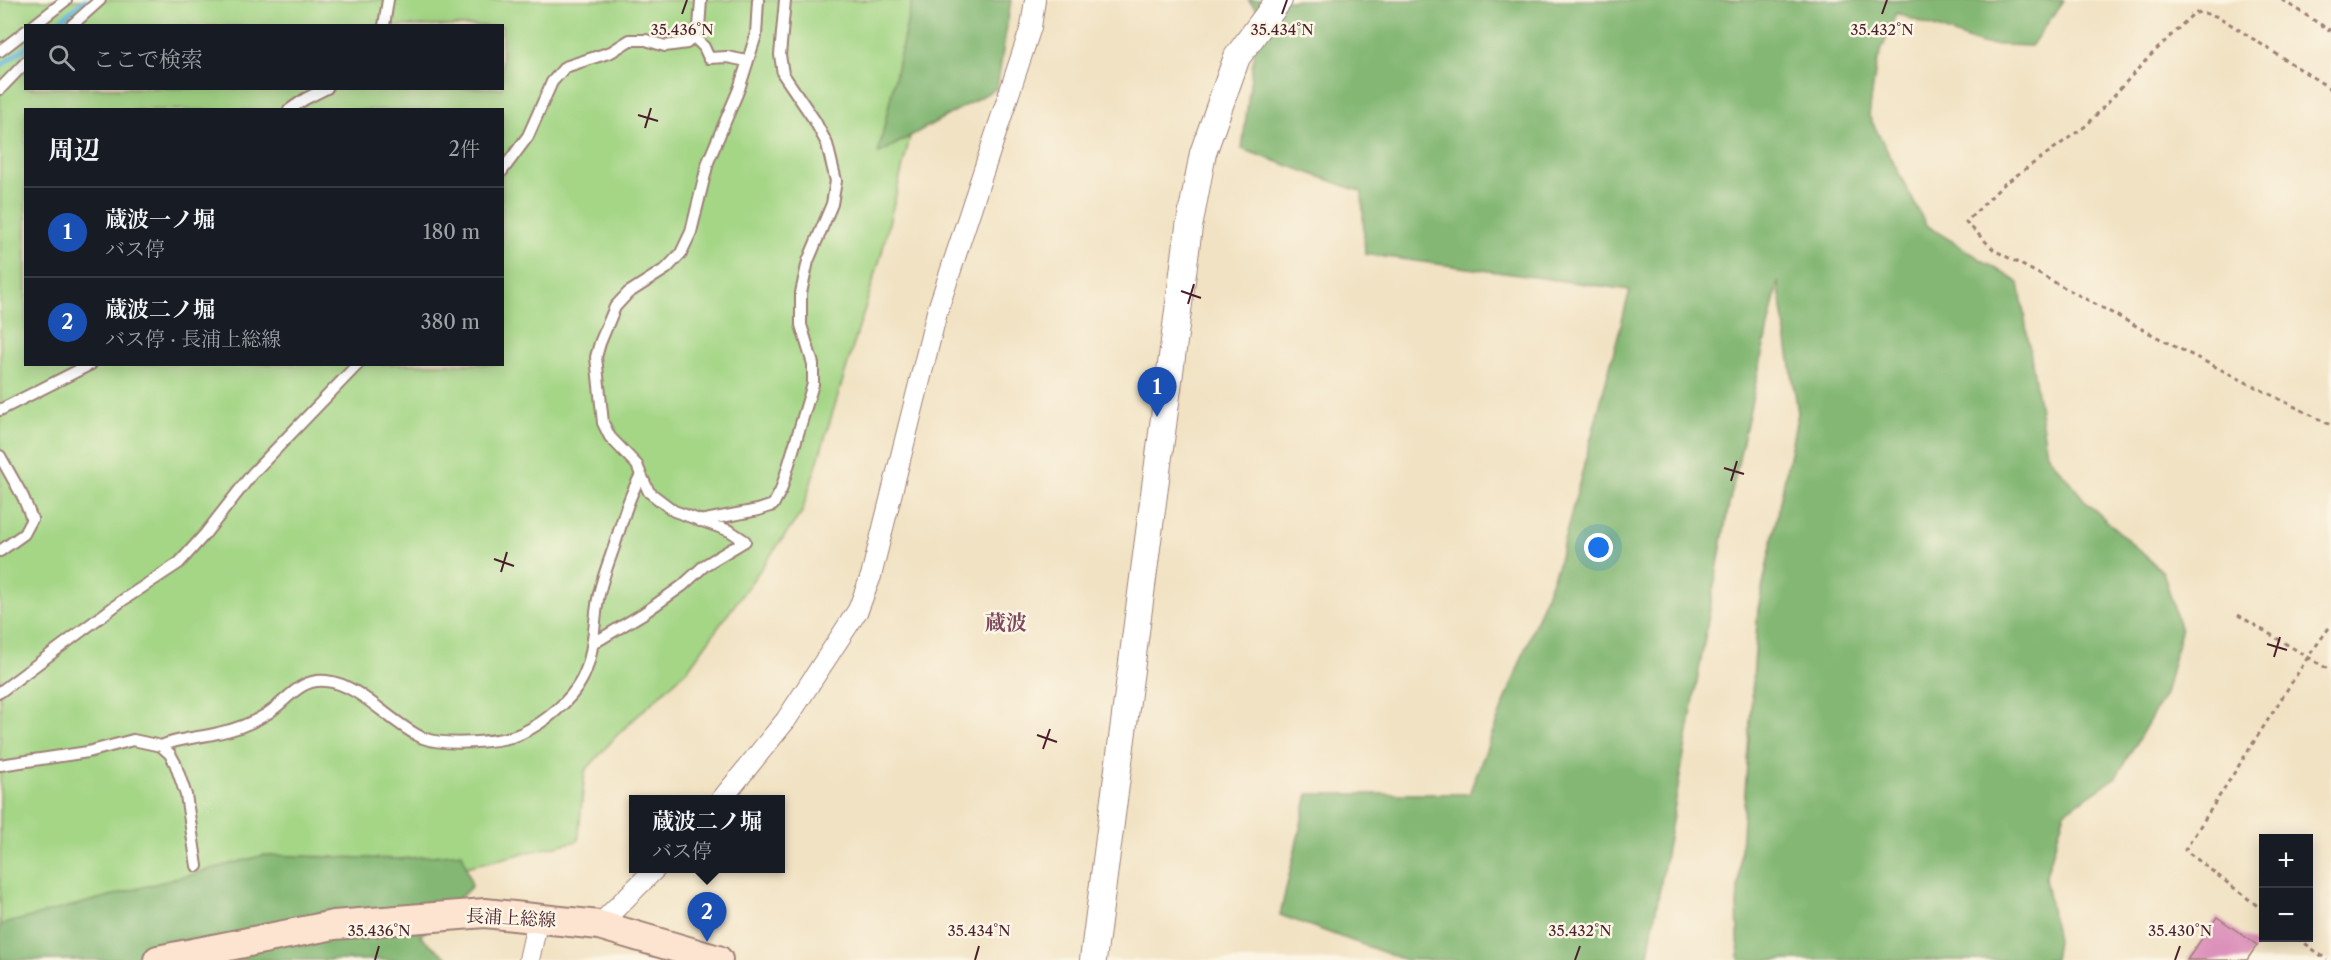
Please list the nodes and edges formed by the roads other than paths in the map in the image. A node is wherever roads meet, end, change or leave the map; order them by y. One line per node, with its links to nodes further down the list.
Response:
1 (66, 0): 9 (lane)
2 (100, 0): 10 (lane)
3 (388, 0): 11 (lane)
4 (701, 0): 13 (lane)
5 (758, 0): 15 (lane)
6 (785, 0): 26 (lane)
7 (1035, 0): 32 (street)
8 (1279, 0): 40 (street)
9 (36, 24)
10 (73, 24)
11 (384, 24)
12 (24, 33): 14 (lane)
13 (693, 36): 15 (lane); 20 (lane)
14 (0, 51)
15 (747, 61): 25 (lane)
16 (24, 64): 17 (lane)
17 (0, 88)
18 (323, 90): 19 (lane)
19 (292, 108)
20 (504, 168)
21 (87, 366): 23 (lane)
22 (356, 366): 29 (lane)
23 (0, 410)
24 (0, 456): 27 (lane)
25 (641, 475): 26 (lane); 28 (lane)
26 (700, 521): 28 (lane)
27 (0, 551)
28 (594, 643): 30 (lane)
29 (0, 692)
30 (161, 746): 31 (lane); 33 (lane)
31 (0, 765)
32 (725, 795)
33 (197, 866)
34 (651, 873): 36 (street)
35 (538, 919): 36 (main road, 長浦上総線); 37 (main road, 長浦上総線); 38 (street)
36 (599, 924): 39 (main road, 長浦上総線)
37 (158, 960)
38 (529, 960)
39 (718, 960)
40 (1094, 960)

